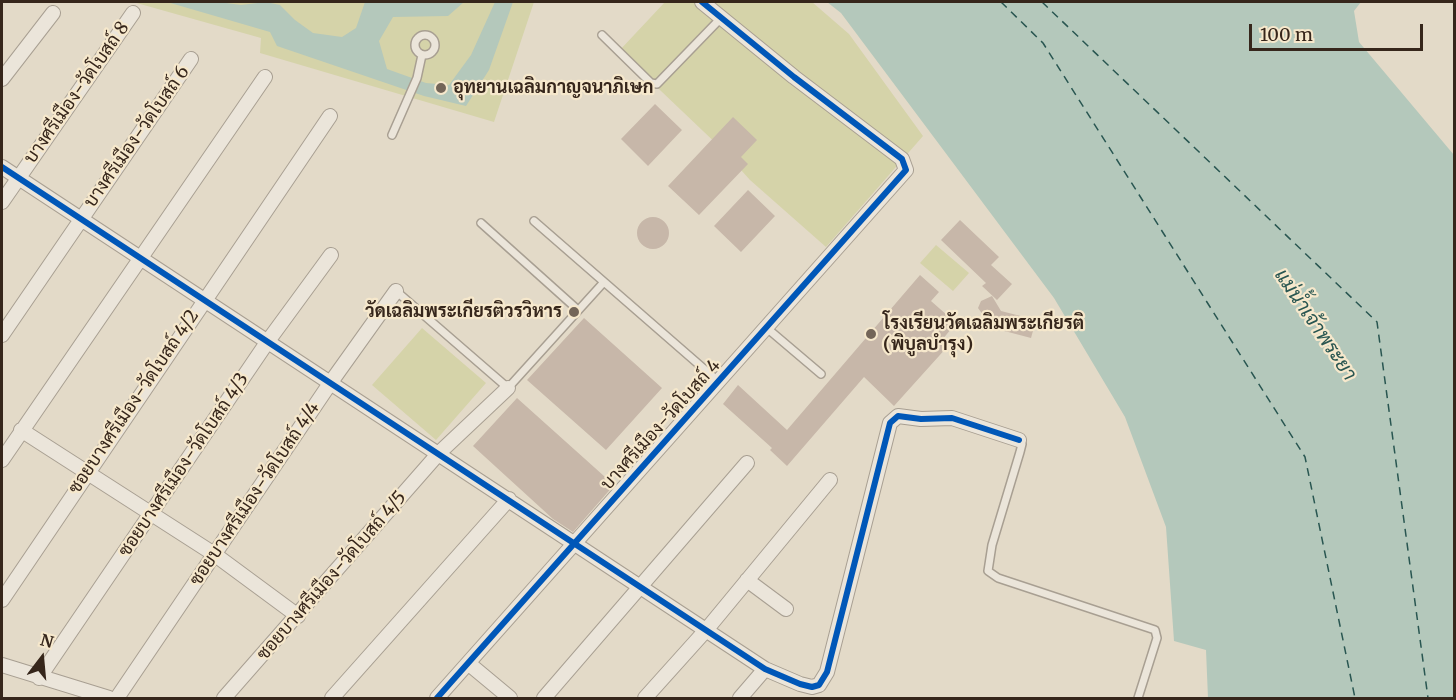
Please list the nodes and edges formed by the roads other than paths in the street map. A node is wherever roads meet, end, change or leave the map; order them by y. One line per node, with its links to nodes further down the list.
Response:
1 (702, 2): 4 (street)
2 (53, 13): 9 (street)
3 (133, 14): 13 (street, บางศรีเมือง-วัดโบสถ์ 8)
4 (721, 18): 5 (lane); 24 (street, บางศรีเมือง-วัดโบสถ์ 4)
5 (602, 35)
6 (422, 55): 11 (lane)
7 (191, 59): 15 (street, บางศรีเมือง-วัดโบสถ์ 6)
8 (265, 77): 19 (street)
9 (2, 79)
10 (330, 116): 22 (street, ซอยบางศรีเมือง-วัดโบสถ์ 4/2)
11 (392, 135)
12 (2, 167): 13 (street)
13 (17, 177): 14 (street, บางศรีเมือง-วัดโบสถ์ 8); 15 (street)
14 (2, 202)
15 (80, 219): 19 (street); 25 (street, บางศรีเมือง-วัดโบสถ์ 6)
16 (534, 221): 20 (lane)
17 (481, 223): 23 (lane)
18 (331, 255): 26 (street, ซอยบางศรีเมือง-วัดโบสถ์ 4/3)
19 (139, 258): 22 (street); 31 (street)
20 (604, 282): 23 (lane); 29 (lane)
21 (396, 291): 28 (street, ซอยบางศรีเมือง-วัดโบสถ์ 4/4); 30 (lane)
22 (204, 299): 26 (street); 36 (street, ซอยบางศรีเมือง-วัดโบสถ์ 4/2)
23 (578, 310): 30 (lane)
24 (768, 329): 27 (lane); 29 (street, บางศรีเมือง-วัดโบสถ์ 4)
25 (2, 335)
26 (268, 341): 28 (street); 39 (street, ซอยบางศรีเมือง-วัดโบสถ์ 4/3)
27 (821, 374)
28 (331, 382): 33 (street); 41 (street, ซอยบางศรีเมือง-วัดโบสถ์ 4/4)
29 (718, 382): 40 (street, บางศรีเมือง-วัดโบสถ์ 4)
30 (508, 388): 33 (street, ซอยบางศรีเมือง-วัดโบสถ์ 4/5)
31 (21, 430): 34 (street); 36 (street)
32 (1018, 440): 50 (street); 61 (lane)
33 (439, 453): 38 (street); 46 (street, ซอยบางศรีเมือง-วัดโบสถ์ 4/5)
34 (2, 460)
35 (747, 463): 43 (street)
36 (88, 472): 39 (street); 44 (street, ซอยบางศรีเมือง-วัดโบสถ์ 4/2)
37 (830, 480): 42 (street)
38 (509, 499): 40 (street); 55 (street)
39 (151, 514): 41 (street); 51 (street, ซอยบางศรีเมือง-วัดโบสถ์ 4/3)
40 (574, 544): 43 (street); 48 (street, บางศรีเมือง-วัดโบสถ์ 4)
41 (214, 554): 46 (street); 53 (street, ซอยบางศรีเมือง-วัดโบสถ์ 4/4)
42 (747, 580): 45 (street); 47 (street)
43 (640, 586): 47 (street); 58 (street)
44 (2, 600)
45 (786, 609)
46 (298, 616): 54 (street, ซอยบางศรีเมือง-วัดโบสถ์ 4/5)
47 (707, 629): 50 (street); 59 (street)
48 (468, 663): 56 (street, บางศรีเมือง-วัดโบสถ์ 4); 57 (street)
49 (2, 665): 51 (street)
50 (765, 669): 60 (street)
51 (39, 678): 52 (street)
52 (109, 699)
53 (117, 699)
54 (225, 699)
55 (332, 699)
56 (437, 699)
57 (510, 699)
58 (544, 699)
59 (645, 699)
60 (740, 699)
61 (1138, 699)

